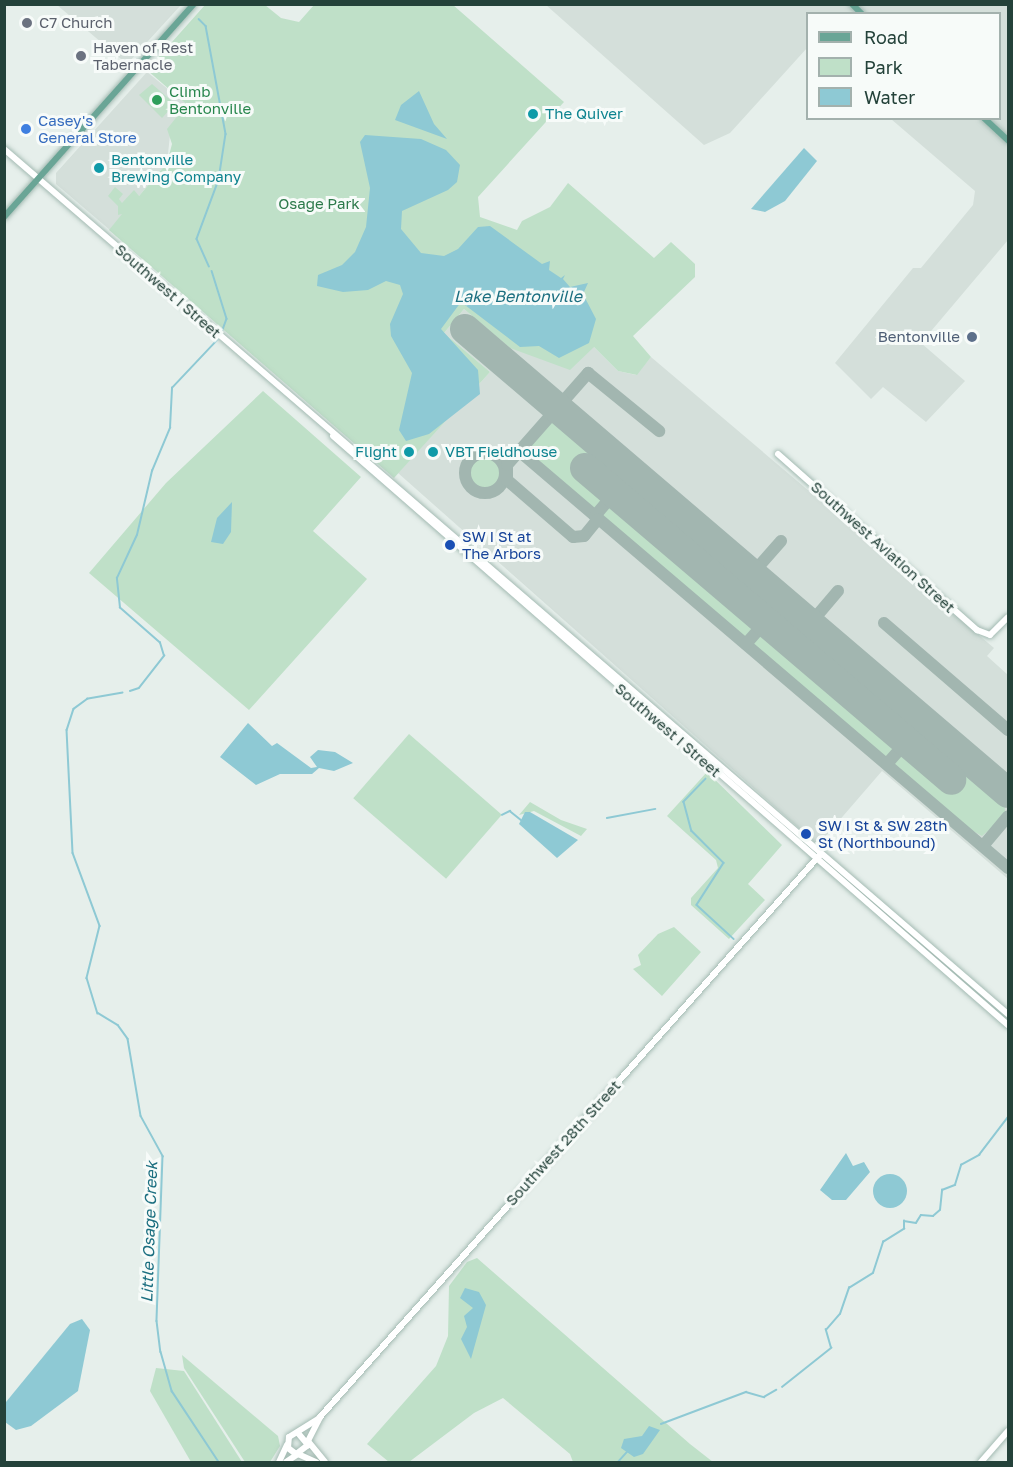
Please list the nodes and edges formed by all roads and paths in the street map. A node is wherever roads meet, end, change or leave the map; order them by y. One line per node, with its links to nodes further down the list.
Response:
1 (194, 4): 5 (main road)
2 (986, 120): 3 (main road)
3 (1008, 140)
4 (4, 149): 5 (main road, Southwest I Street)
5 (38, 179): 6 (main road); 9 (main road, Southwest I Street)
6 (4, 217)
7 (778, 454): 8 (main road, Southwest Aviation Street)
8 (1008, 617)
9 (819, 856): 10 (main road, Southwest I Street); 11 (main road, Southwest I Street); 12 (main road, Southwest 28th Street)
10 (1008, 1014)
11 (1008, 1025)
12 (320, 1418): 14 (main road, Southwest 28th Street); 15 (main road, Southwest 28th Street)
13 (1008, 1431): 22 (main road)
14 (298, 1433): 15 (main road); 16 (main road, Southwest 28th Street)
15 (308, 1441): 17 (main road, Southwest 28th Street); 21 (main road)
16 (287, 1444): 17 (main road); 18 (main road)
17 (298, 1454): 19 (main road); 20 (main road)
18 (279, 1462)
19 (286, 1462)
20 (316, 1462)
21 (325, 1462)
22 (981, 1462)

